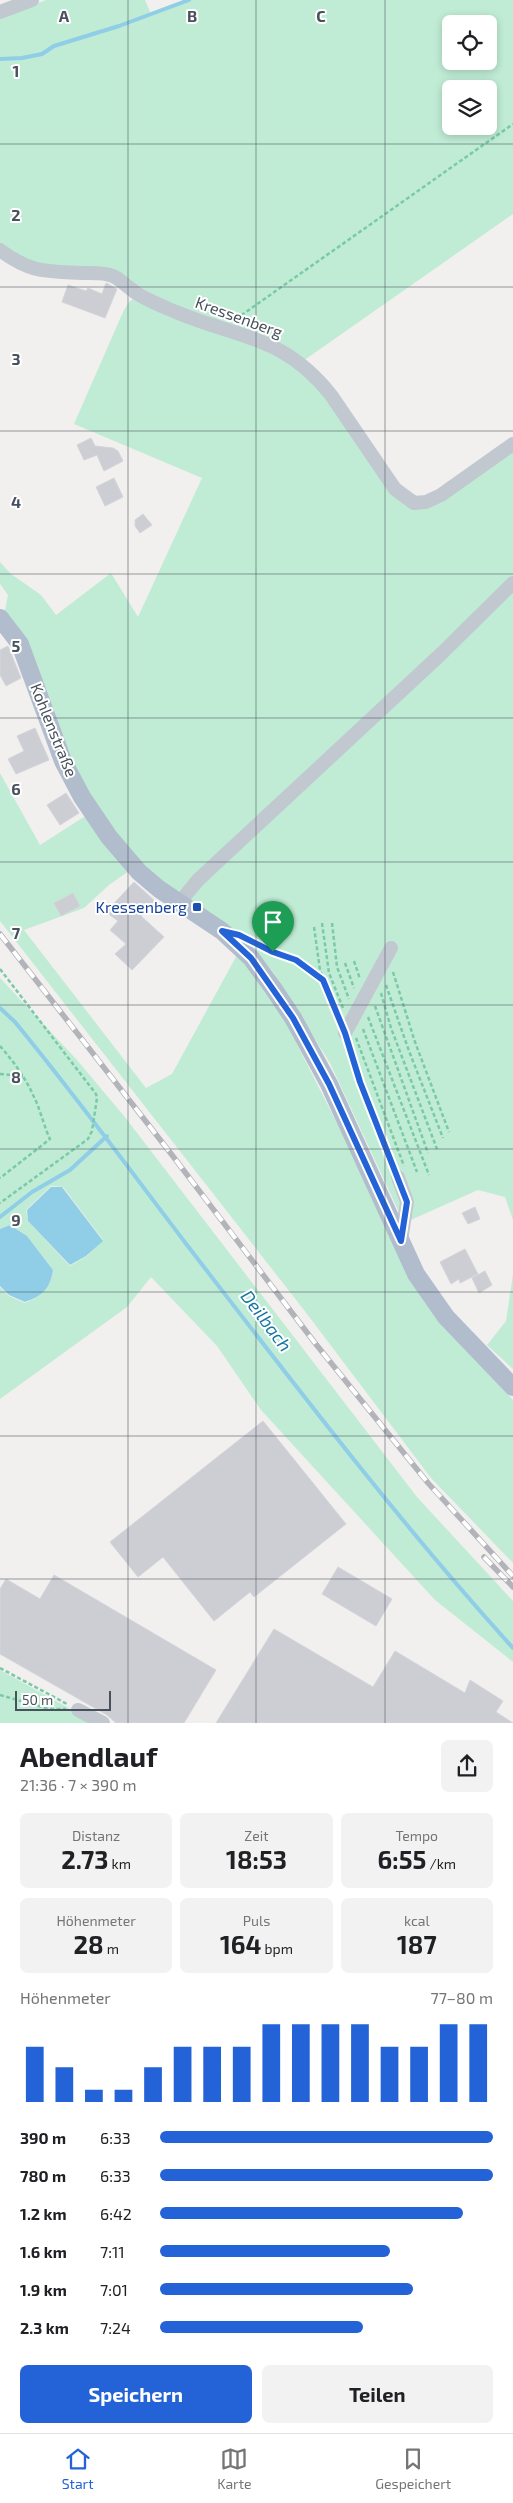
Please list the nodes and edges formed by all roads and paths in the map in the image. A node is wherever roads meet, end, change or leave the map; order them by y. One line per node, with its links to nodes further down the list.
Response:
1 (32, 0): 2 (street)
2 (0, 12)
3 (513, 124): 5 (path)
4 (0, 250): 5 (street, Kressenberg)
5 (222, 328): 6 (street, Kressenberg)
6 (513, 444)
7 (513, 583): 9 (street)
8 (0, 618): 9 (main road, Kohlenstraße)
9 (179, 903): 33 (main road, Kohlenstraße)
10 (322, 922): 20 (path)
11 (332, 923): 20 (path)
12 (314, 927): 19 (path)
13 (256, 944): 19 (path)
14 (390, 951): 18 (street); 24 (path)
15 (354, 961): 20 (path)
16 (345, 964): 20 (path)
17 (0, 969): 32 (path)
18 (378, 972): 20 (street); 25 (path); 26 (path)
19 (323, 980): 20 (path)
20 (356, 1013): 27 (path); 28 (path); 29 (path); 29 (path); 30 (path)
21 (0, 1046): 23 (path)
22 (0, 1074): 23 (path)
23 (23, 1076): 31 (path)
24 (449, 1132)
25 (443, 1138)
26 (437, 1149)
27 (428, 1153)
28 (416, 1172)
29 (402, 1174): 33 (street)
30 (429, 1175)
31 (0, 1178)
32 (0, 1203)
33 (401, 1241): 34 (main road, Kohlenstraße)
34 (513, 1387)
35 (0, 1668): 37 (path)
36 (0, 1695): 37 (path)
37 (78, 1710): 38 (street)
38 (103, 1723)

